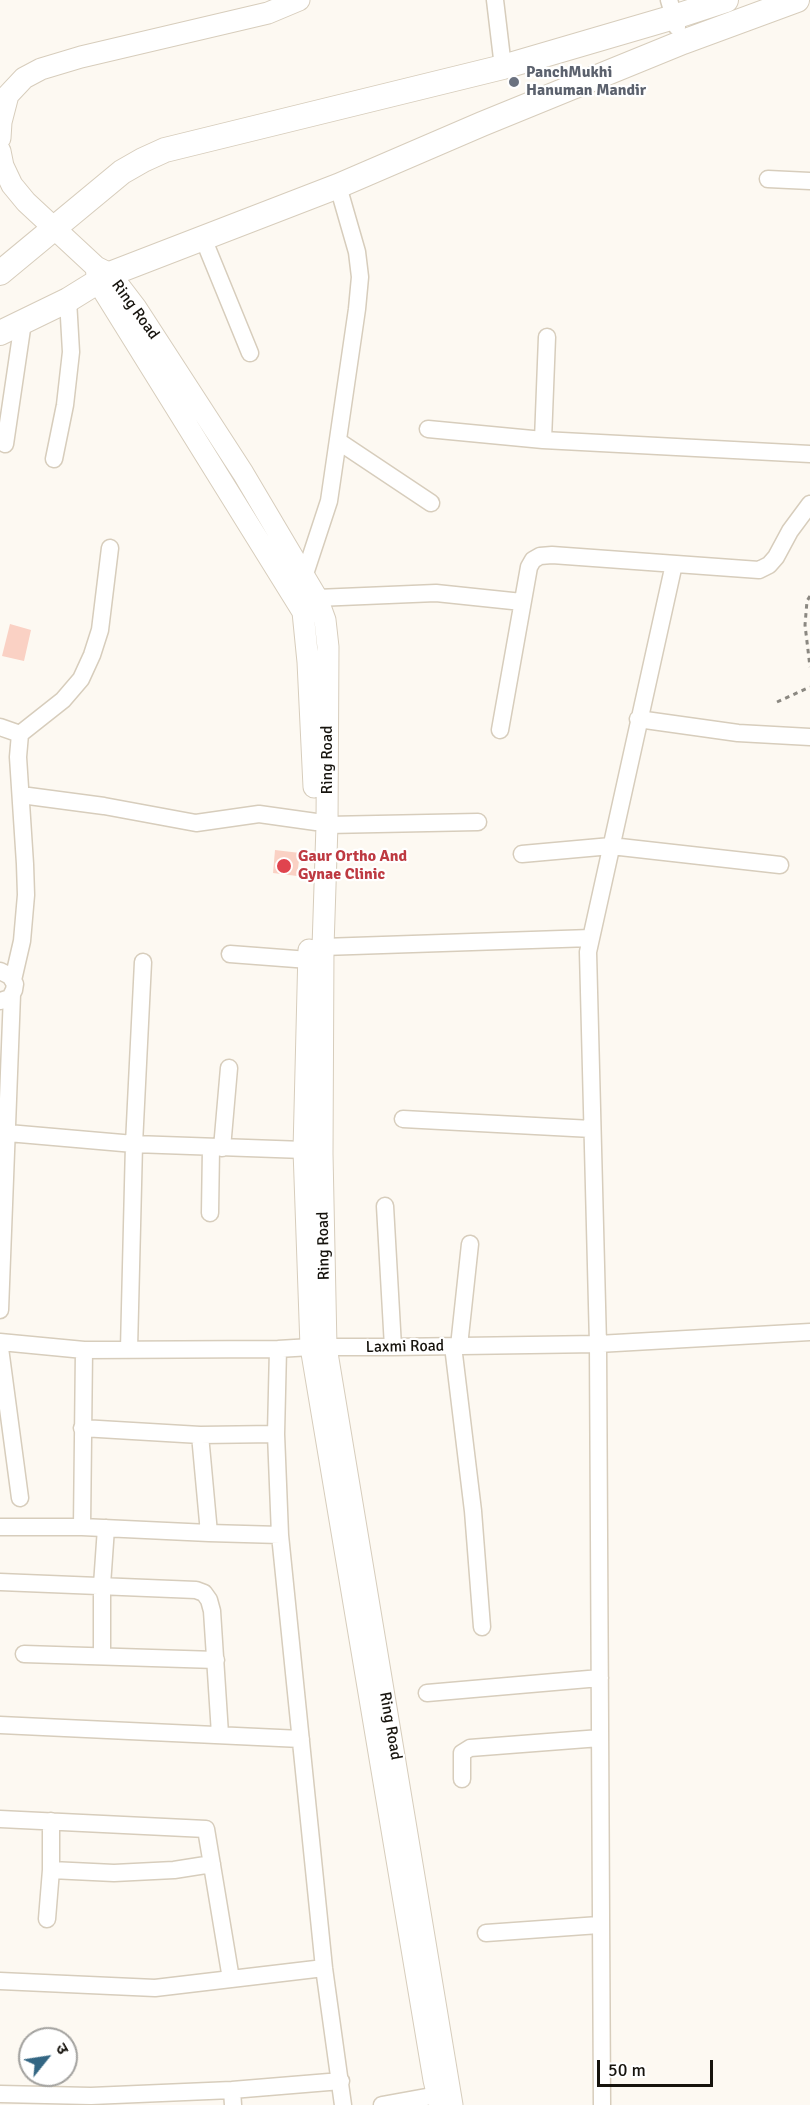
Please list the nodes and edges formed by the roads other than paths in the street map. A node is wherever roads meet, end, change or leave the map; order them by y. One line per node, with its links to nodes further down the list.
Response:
1 (299, 0): 8 (street)
2 (495, 0): 7 (street)
3 (726, 0): 5 (main road)
4 (797, 0): 6 (main road)
5 (671, 9): 6 (street); 7 (main road)
6 (683, 42): 12 (main road)
7 (503, 67): 13 (main road)
8 (0, 138)
9 (0, 151): 13 (street)
10 (768, 178): 11 (street)
11 (810, 181)
12 (338, 186): 14 (main road); 24 (street)
13 (53, 228): 15 (main road); 16 (street)
14 (203, 238): 16 (main road); 21 (street)
15 (0, 273)
16 (101, 274): 17 (main road); 32 (street, Ring Road); 42 (street, Ring Road)
17 (68, 300): 18 (main road); 27 (street)
18 (23, 322): 19 (main road); 25 (street)
19 (0, 333)
20 (546, 337): 23 (street)
21 (250, 353)
22 (428, 429): 23 (street)
23 (543, 440): 26 (street)
24 (338, 441): 28 (street); 32 (street)
25 (5, 444)
26 (810, 454)
27 (54, 459)
28 (431, 503)
29 (810, 504): 31 (street)
30 (110, 548): 38 (street)
31 (674, 564): 34 (street); 35 (street)
32 (304, 577): 33 (street, Ring Road)
33 (317, 598): 34 (street); 42 (street, Ring Road)
34 (522, 602): 37 (street)
35 (638, 719): 39 (street); 43 (street)
36 (0, 727): 38 (street)
37 (500, 730)
38 (20, 734): 40 (street)
39 (810, 737)
40 (21, 795): 42 (street); 50 (street)
41 (478, 822): 42 (street)
42 (321, 824): 47 (street, Ring Road)
43 (611, 846): 44 (street); 45 (street); 46 (street)
44 (522, 854)
45 (780, 865)
46 (591, 938): 47 (street); 53 (street)
47 (316, 953): 48 (street); 57 (street, Ring Road); 67 (street, Ring Road)
48 (230, 954)
49 (143, 962): 55 (street)
50 (6, 987): 54 (street)
51 (229, 1068): 56 (street)
52 (403, 1119): 53 (street)
53 (592, 1129): 65 (street)
54 (8, 1133): 55 (street); 59 (street)
55 (134, 1144): 56 (street); 70 (street)
56 (216, 1148): 57 (street); 60 (street)
57 (304, 1150): 67 (street, Ring Road)
58 (385, 1206): 68 (street)
59 (1, 1210): 62 (street)
60 (210, 1213)
61 (470, 1244): 66 (street)
62 (0, 1310)
63 (810, 1332): 65 (street, Laxmi Road)
64 (0, 1342): 72 (street, Laxmi Road)
65 (598, 1344): 66 (street, Laxmi Road); 88 (street)
66 (456, 1346): 68 (street, Laxmi Road); 84 (street)
67 (318, 1347): 68 (street, Laxmi Road); 71 (street, Laxmi Road); 108 (street, Ring Road)
68 (393, 1347)
69 (0, 1348): 76 (street)
70 (129, 1349): 71 (street, Laxmi Road); 72 (street, Laxmi Road)
71 (278, 1349): 74 (street)
72 (84, 1350): 73 (street)
73 (82, 1428): 75 (street); 78 (street)
74 (276, 1434): 75 (street); 81 (street)
75 (200, 1435): 80 (street)
76 (20, 1498)
77 (0, 1527): 78 (street)
78 (82, 1527): 79 (street)
79 (106, 1528): 80 (street); 83 (street)
80 (209, 1533): 81 (street)
81 (280, 1534): 93 (street)
82 (0, 1582): 83 (street)
83 (102, 1586): 86 (street); 87 (street)
84 (482, 1627)
85 (24, 1654): 86 (street)
86 (102, 1656): 87 (street)
87 (216, 1660): 91 (street)
88 (600, 1678): 89 (street); 92 (street)
89 (427, 1693)
90 (0, 1725): 91 (street)
91 (220, 1734): 93 (street)
92 (600, 1738): 94 (street); 100 (street)
93 (301, 1739): 102 (street)
94 (462, 1779)
95 (0, 1819): 96 (street)
96 (51, 1821): 97 (street); 98 (street)
97 (212, 1864): 98 (street); 103 (street)
98 (51, 1870): 99 (street)
99 (47, 1919)
100 (600, 1925): 101 (street); 111 (street)
101 (486, 1932)
102 (324, 1968): 103 (street); 105 (street)
103 (231, 1979): 104 (street)
104 (0, 1981)
105 (341, 2080): 107 (street); 109 (street)
106 (0, 2094): 107 (street)
107 (232, 2097)
108 (443, 2102): 110 (street)
109 (343, 2105)
110 (382, 2105)
111 (602, 2105)

